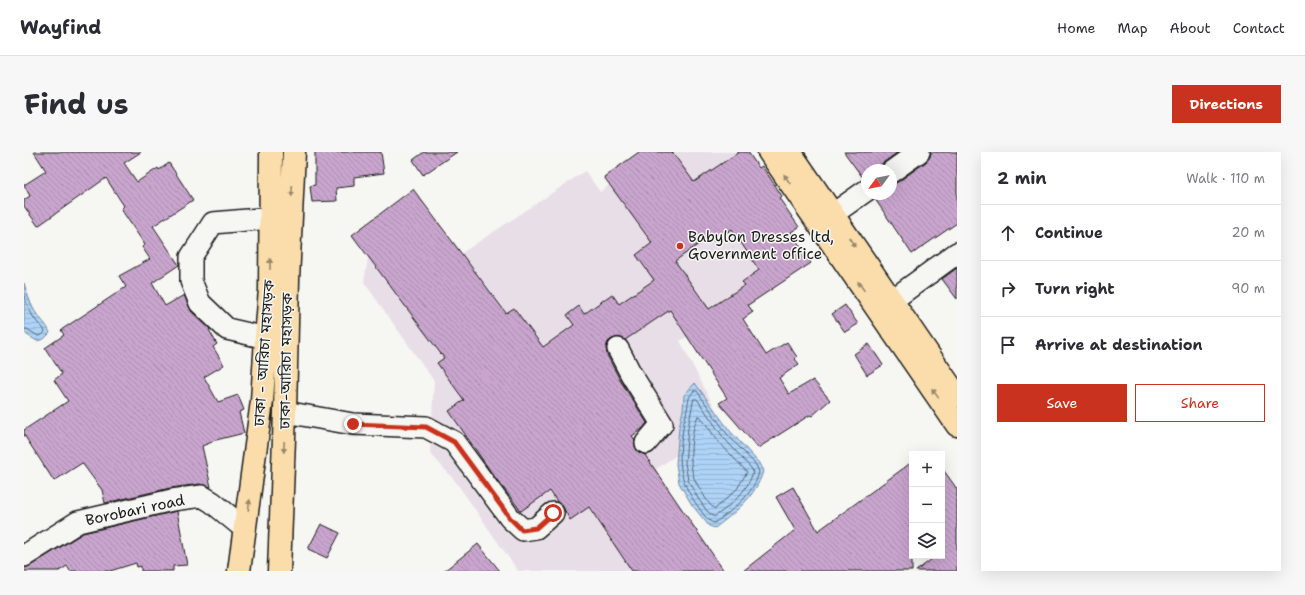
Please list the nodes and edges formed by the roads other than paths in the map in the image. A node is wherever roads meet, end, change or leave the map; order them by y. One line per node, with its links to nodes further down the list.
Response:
1 (769, 152): 16 (main road, one-way to 1)
2 (790, 152): 8 (main road)
3 (919, 152): 6 (street)
4 (270, 154): 9 (main road, ঢাকা - আরিচা মহাসড়ক)
5 (295, 155): 15 (main road, ঢাকা-আরিচা মহাসড়ক, one-way to 15)
6 (897, 168)
7 (861, 194): 8 (street)
8 (833, 214): 11 (main road, one-way to 11)
9 (270, 218): 12 (main road, ঢাকা - আরিচা মহাসড়ক, one-way to 9); 12 (street)
10 (957, 253): 11 (street)
11 (891, 301): 14 (main road)
12 (266, 338): 19 (main road, ঢাকা - আরিচা মহাসড়ক, one-way to 12)
13 (618, 349): 17 (street)
14 (957, 396)
15 (285, 412): 18 (street); 21 (main road, ঢাকা-আরিচা মহাসড়ক, one-way to 21)
16 (957, 425)
17 (646, 443)
18 (553, 513)
19 (245, 529): 20 (street, Borobari road); 22 (main road, ঢাকা - আরিচা মহাসড়ক)
20 (24, 556)
21 (284, 567)
22 (239, 571)

